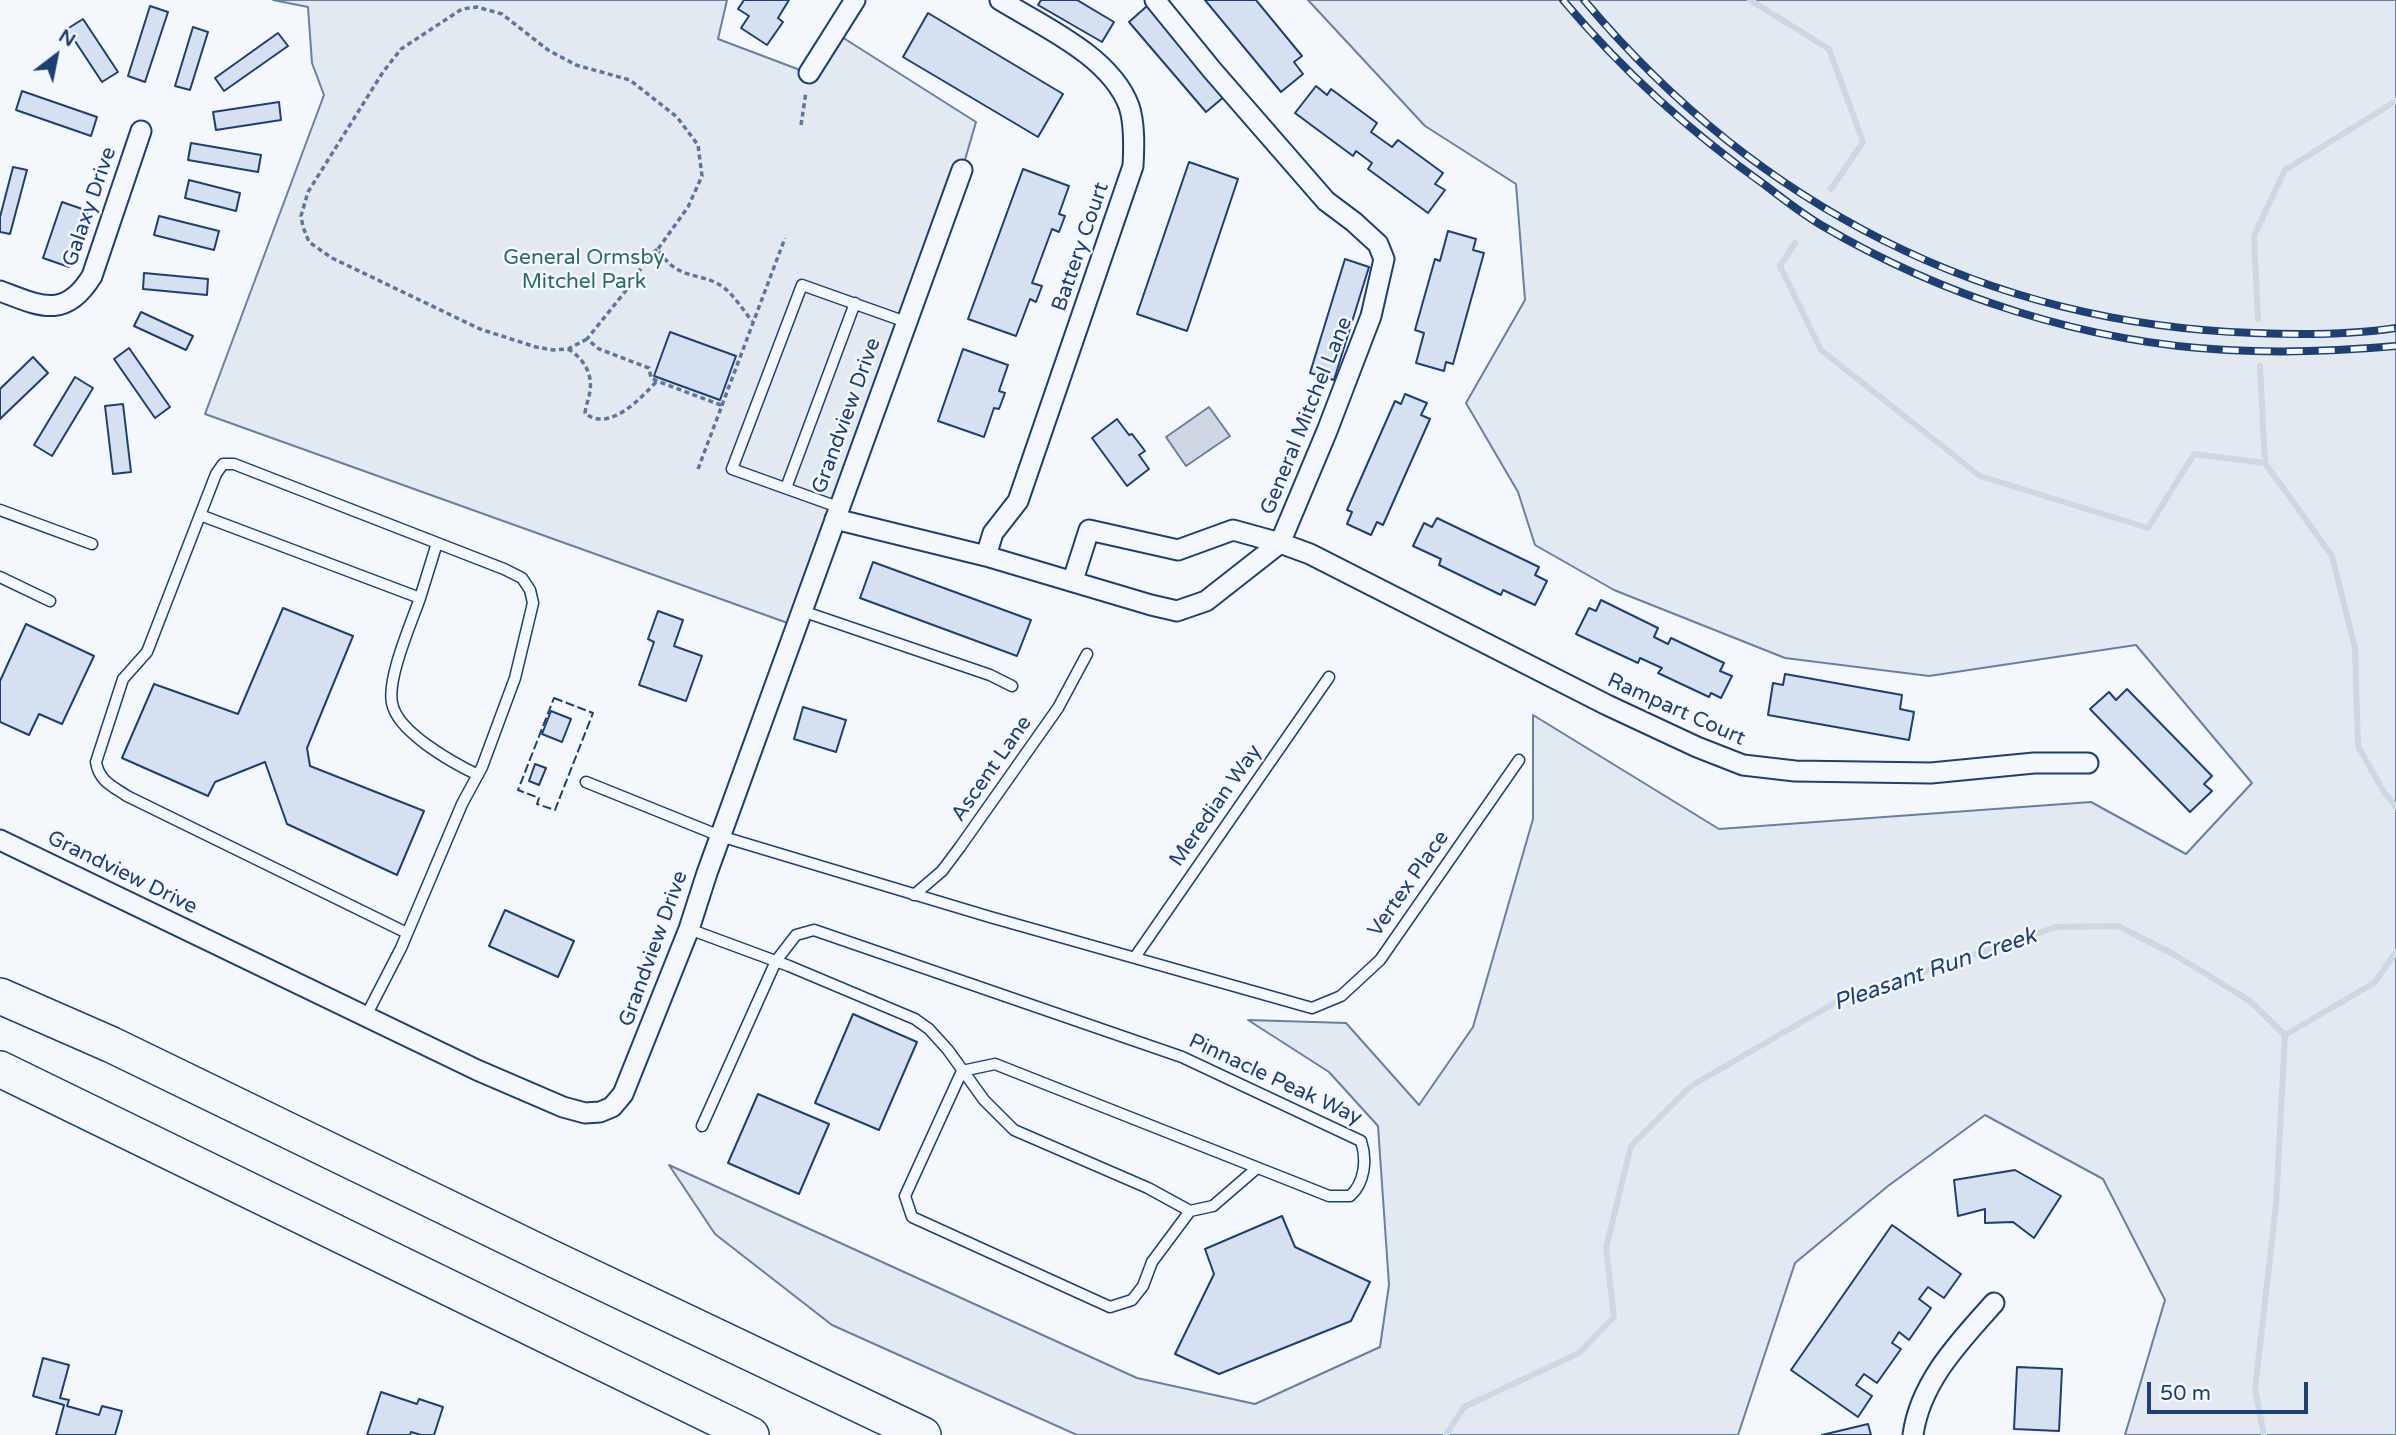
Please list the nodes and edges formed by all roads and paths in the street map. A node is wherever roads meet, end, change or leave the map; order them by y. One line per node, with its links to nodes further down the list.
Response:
1 (855, 0): 4 (street)
2 (1000, 0): 26 (street, Battery Court)
3 (1155, 0): 24 (street, General Mitchel Lane)
4 (808, 73): 5 (path)
5 (801, 125)
6 (141, 131): 10 (street, Galaxy Drive)
7 (962, 170): 13 (street, Grandview Drive)
8 (785, 238): 12 (path)
9 (658, 249): 12 (path); 14 (path); 15 (path)
10 (0, 291)
11 (855, 303): 13 (lane); 19 (lane); 19 (lane)
12 (752, 321): 17 (path)
13 (906, 322): 21 (street, Grandview Drive)
14 (587, 339): 15 (path); 16 (path)
15 (568, 349): 16 (path)
16 (657, 381): 17 (path)
17 (721, 405): 18 (path)
18 (698, 469)
19 (786, 488): 21 (lane)
20 (0, 510): 25 (lane)
21 (836, 513): 26 (street, General Mitchel Lane); 31 (street, Grandview Drive)
22 (200, 515): 23 (lane); 29 (lane); 43 (lane)
23 (437, 543): 29 (lane); 37 (lane)
24 (1280, 543): 28 (street, General Mitchel Lane); 28 (street, Rampart Court); 36 (street, Rampart Court)
25 (92, 544)
26 (986, 556): 28 (street, General Mitchel Lane)
27 (0, 577): 30 (lane)
28 (1073, 580)
29 (420, 598): 37 (lane)
30 (50, 601)
31 (802, 611): 34 (lane); 39 (street, Grandview Drive)
32 (1087, 654): 41 (lane, Ascent Lane)
33 (1329, 677): 44 (lane, Meredian Way)
34 (1012, 686)
35 (1520, 760): 44 (lane, Vertex Place)
36 (2088, 763)
37 (478, 775): 43 (lane)
38 (586, 782): 39 (lane)
39 (720, 836): 41 (lane); 42 (street, Grandview Drive)
40 (0, 840): 47 (street, Grandview Drive)
41 (914, 895): 44 (lane)
42 (689, 929): 45 (lane); 47 (street, Grandview Drive)
43 (407, 933): 47 (lane)
44 (1135, 957)
45 (776, 961): 49 (lane); 51 (lane); 52 (lane, Pinnacle Peak Way)
46 (0, 996): 57 (highway)
47 (366, 1016)
48 (0, 1069): 53 (highway)
49 (962, 1071): 52 (lane, Pinnacle Peak Way); 54 (lane); 54 (lane)
50 (0, 1095): 53 (highway)
51 (702, 1126)
52 (1257, 1168): 54 (lane)
53 (246, 1189): 56 (highway)
54 (1190, 1210)
55 (1994, 1303): 58 (street)
56 (751, 1435)
57 (923, 1435)
58 (1913, 1435)

